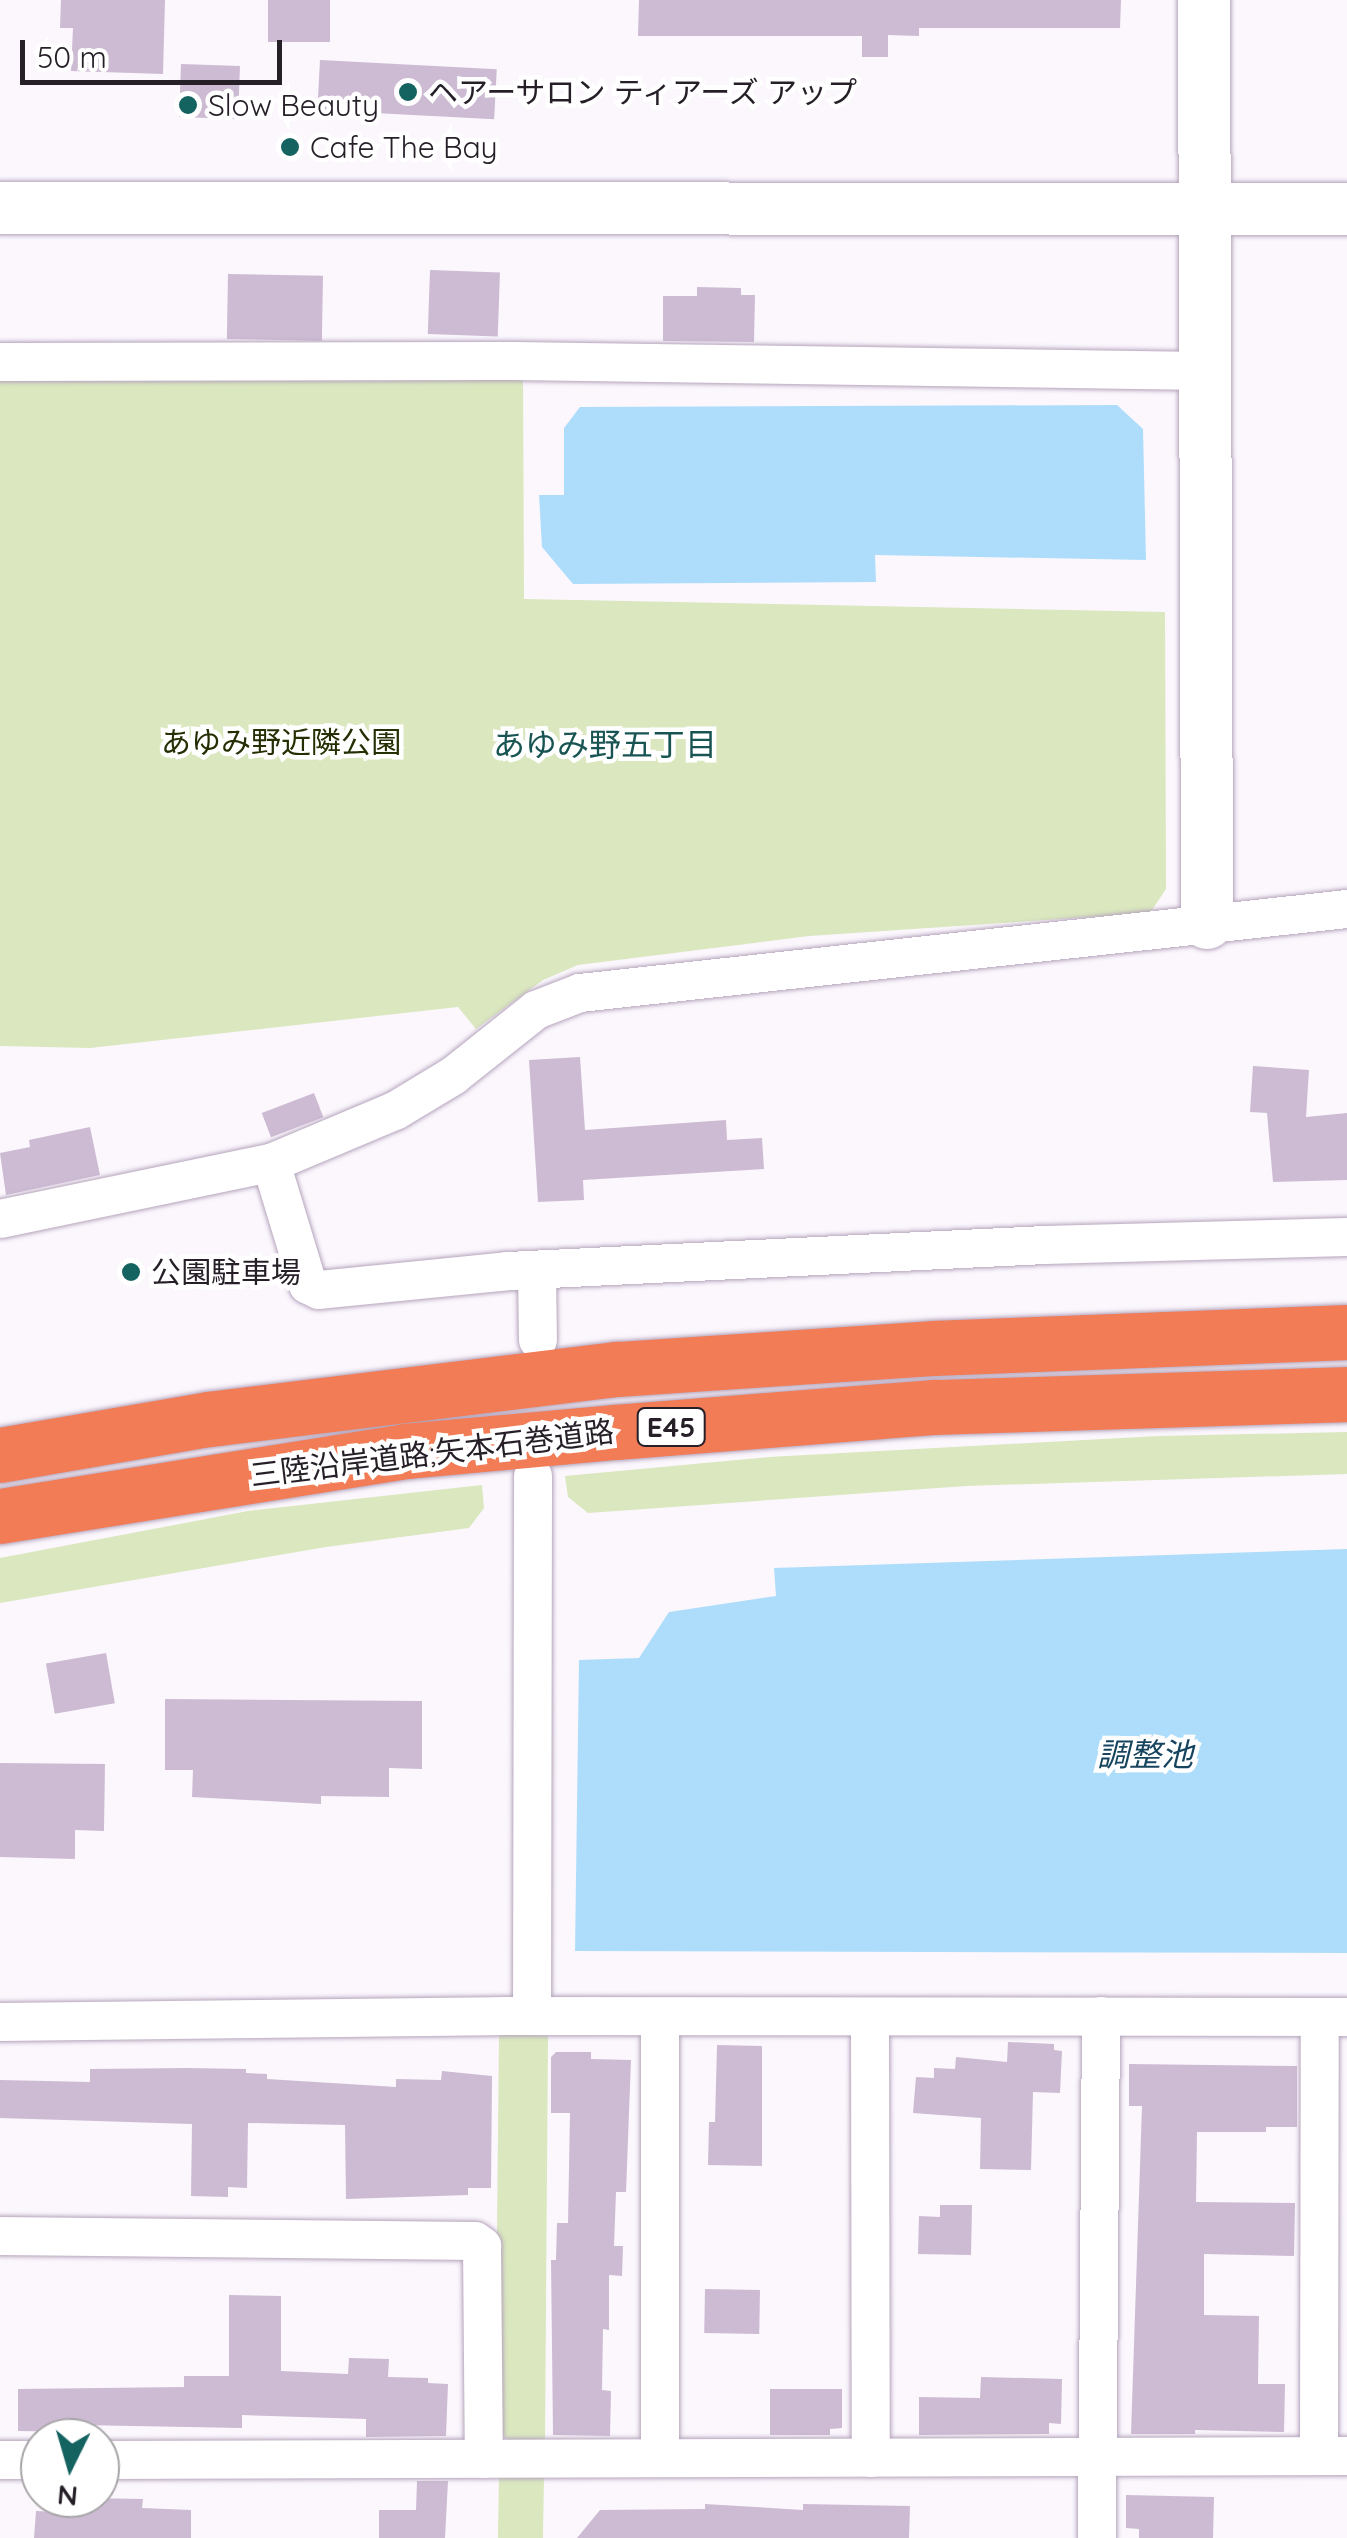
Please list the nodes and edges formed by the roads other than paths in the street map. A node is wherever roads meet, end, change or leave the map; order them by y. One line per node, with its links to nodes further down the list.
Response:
1 (1204, 0): 2 (street)
2 (1205, 207): 3 (street); 4 (street); 6 (street)
3 (0, 208)
4 (1347, 210)
5 (0, 362): 6 (street)
6 (1204, 371): 8 (street)
7 (1347, 909): 8 (street)
8 (1207, 923): 9 (street)
9 (270, 1162): 10 (street); 12 (street)
10 (0, 1218)
11 (1347, 1236): 12 (street)
12 (537, 1271): 14 (street)
13 (1347, 1332): 16 (highway, 三陸沿岸道路;矢本石巻道路 / E45)
14 (538, 1340)
15 (1347, 1394): 18 (highway, 三陸沿岸道路;矢本石巻道路 / E45)
16 (0, 1455)
17 (533, 1476): 19 (street)
18 (0, 1516)
19 (532, 2016): 21 (street); 24 (street)
20 (1100, 2016): 22 (street); 23 (street); 27 (street)
21 (660, 2017): 22 (street); 26 (street)
22 (870, 2018): 29 (street)
23 (1334, 2018): 28 (street)
24 (0, 2022)
25 (0, 2236): 30 (street)
26 (660, 2456): 29 (street); 30 (street)
27 (1097, 2456): 28 (street); 29 (street); 32 (street)
28 (1333, 2456)
29 (871, 2458)
30 (484, 2459): 31 (street)
31 (120, 2460)
32 (1097, 2538)

